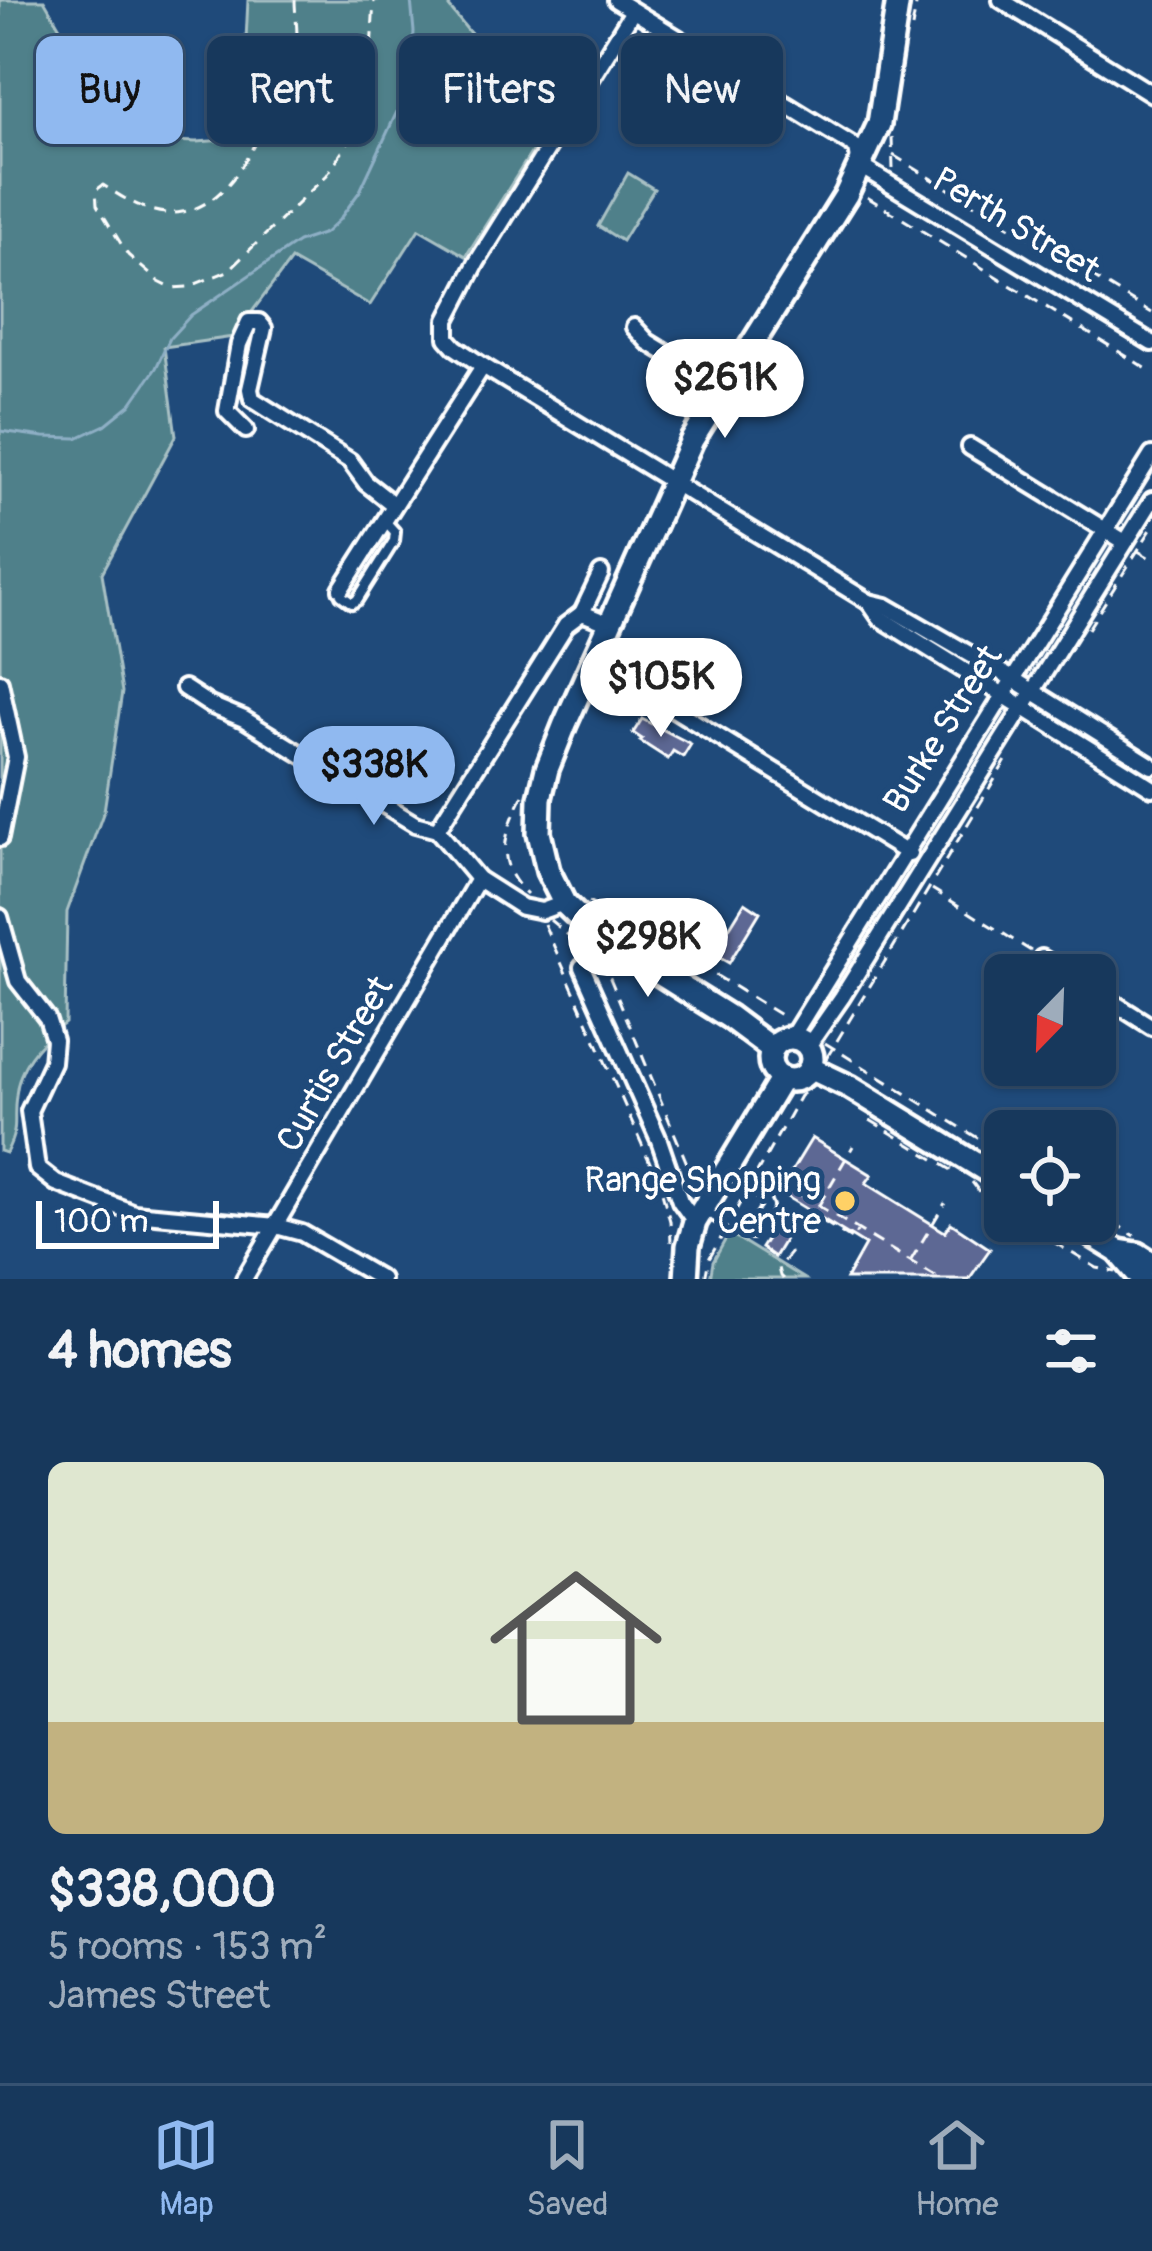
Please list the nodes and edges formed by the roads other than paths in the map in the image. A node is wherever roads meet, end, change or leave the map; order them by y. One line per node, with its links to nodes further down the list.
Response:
1 (616, 0): 4 (street, Perth Street)
2 (898, 0): 8 (street)
3 (1001, 0): 6 (street)
4 (633, 11): 5 (street); 8 (street, Perth Street)
5 (597, 69)
6 (1152, 94)
7 (551, 144): 11 (street)
8 (860, 166): 10 (street, Perth Street); 12 (street)
9 (634, 327): 12 (street)
10 (1152, 343)
11 (483, 366): 16 (street); 18 (street)
12 (724, 388): 16 (street)
13 (246, 430): 18 (street)
14 (970, 447): 19 (street)
15 (1152, 455): 19 (street, Burke Street)
16 (673, 481): 23 (street); 25 (street)
17 (1152, 500): 20 (street, Burke Street)
18 (394, 505): 22 (street)
19 (1104, 530): 20 (street); 27 (street, Burke Street)
20 (1131, 546): 30 (street, Burke Street)
21 (601, 573): 24 (street)
22 (341, 589)
23 (869, 602): 27 (street); 31 (street)
24 (582, 613): 25 (street); 35 (street)
25 (610, 624): 26 (street)
26 (594, 660): 37 (street); 40 (street)
27 (1013, 679): 30 (street); 31 (street, Burke Street)
28 (0, 682): 36 (street)
29 (184, 688): 35 (street)
30 (1031, 691): 32 (street, Burke Street); 33 (street)
31 (1002, 696): 32 (street); 37 (street, Burke Street)
32 (1020, 707): 34 (street); 38 (street, Burke Street)
33 (1152, 766)
34 (1152, 788)
35 (437, 830): 39 (street)
36 (0, 838)
37 (905, 852): 38 (street); 45 (street, Burke Street)
38 (923, 862): 45 (street, Burke Street)
39 (478, 879): 40 (street); 49 (street, Curtis Street)
40 (559, 910): 45 (street)
41 (0, 917): 49 (street)
42 (582, 967): 48 (street)
43 (1116, 1005): 44 (street)
44 (1152, 1027)
45 (802, 1048): 46 (street); 48 (street)
46 (984, 1169)
47 (761, 1191): 48 (lane)
48 (699, 1210): 54 (street)
49 (276, 1226): 52 (street, Curtis Street); 53 (street)
50 (1107, 1242): 51 (street)
51 (1138, 1259)
52 (244, 1279)
53 (381, 1279)
54 (686, 1279)

